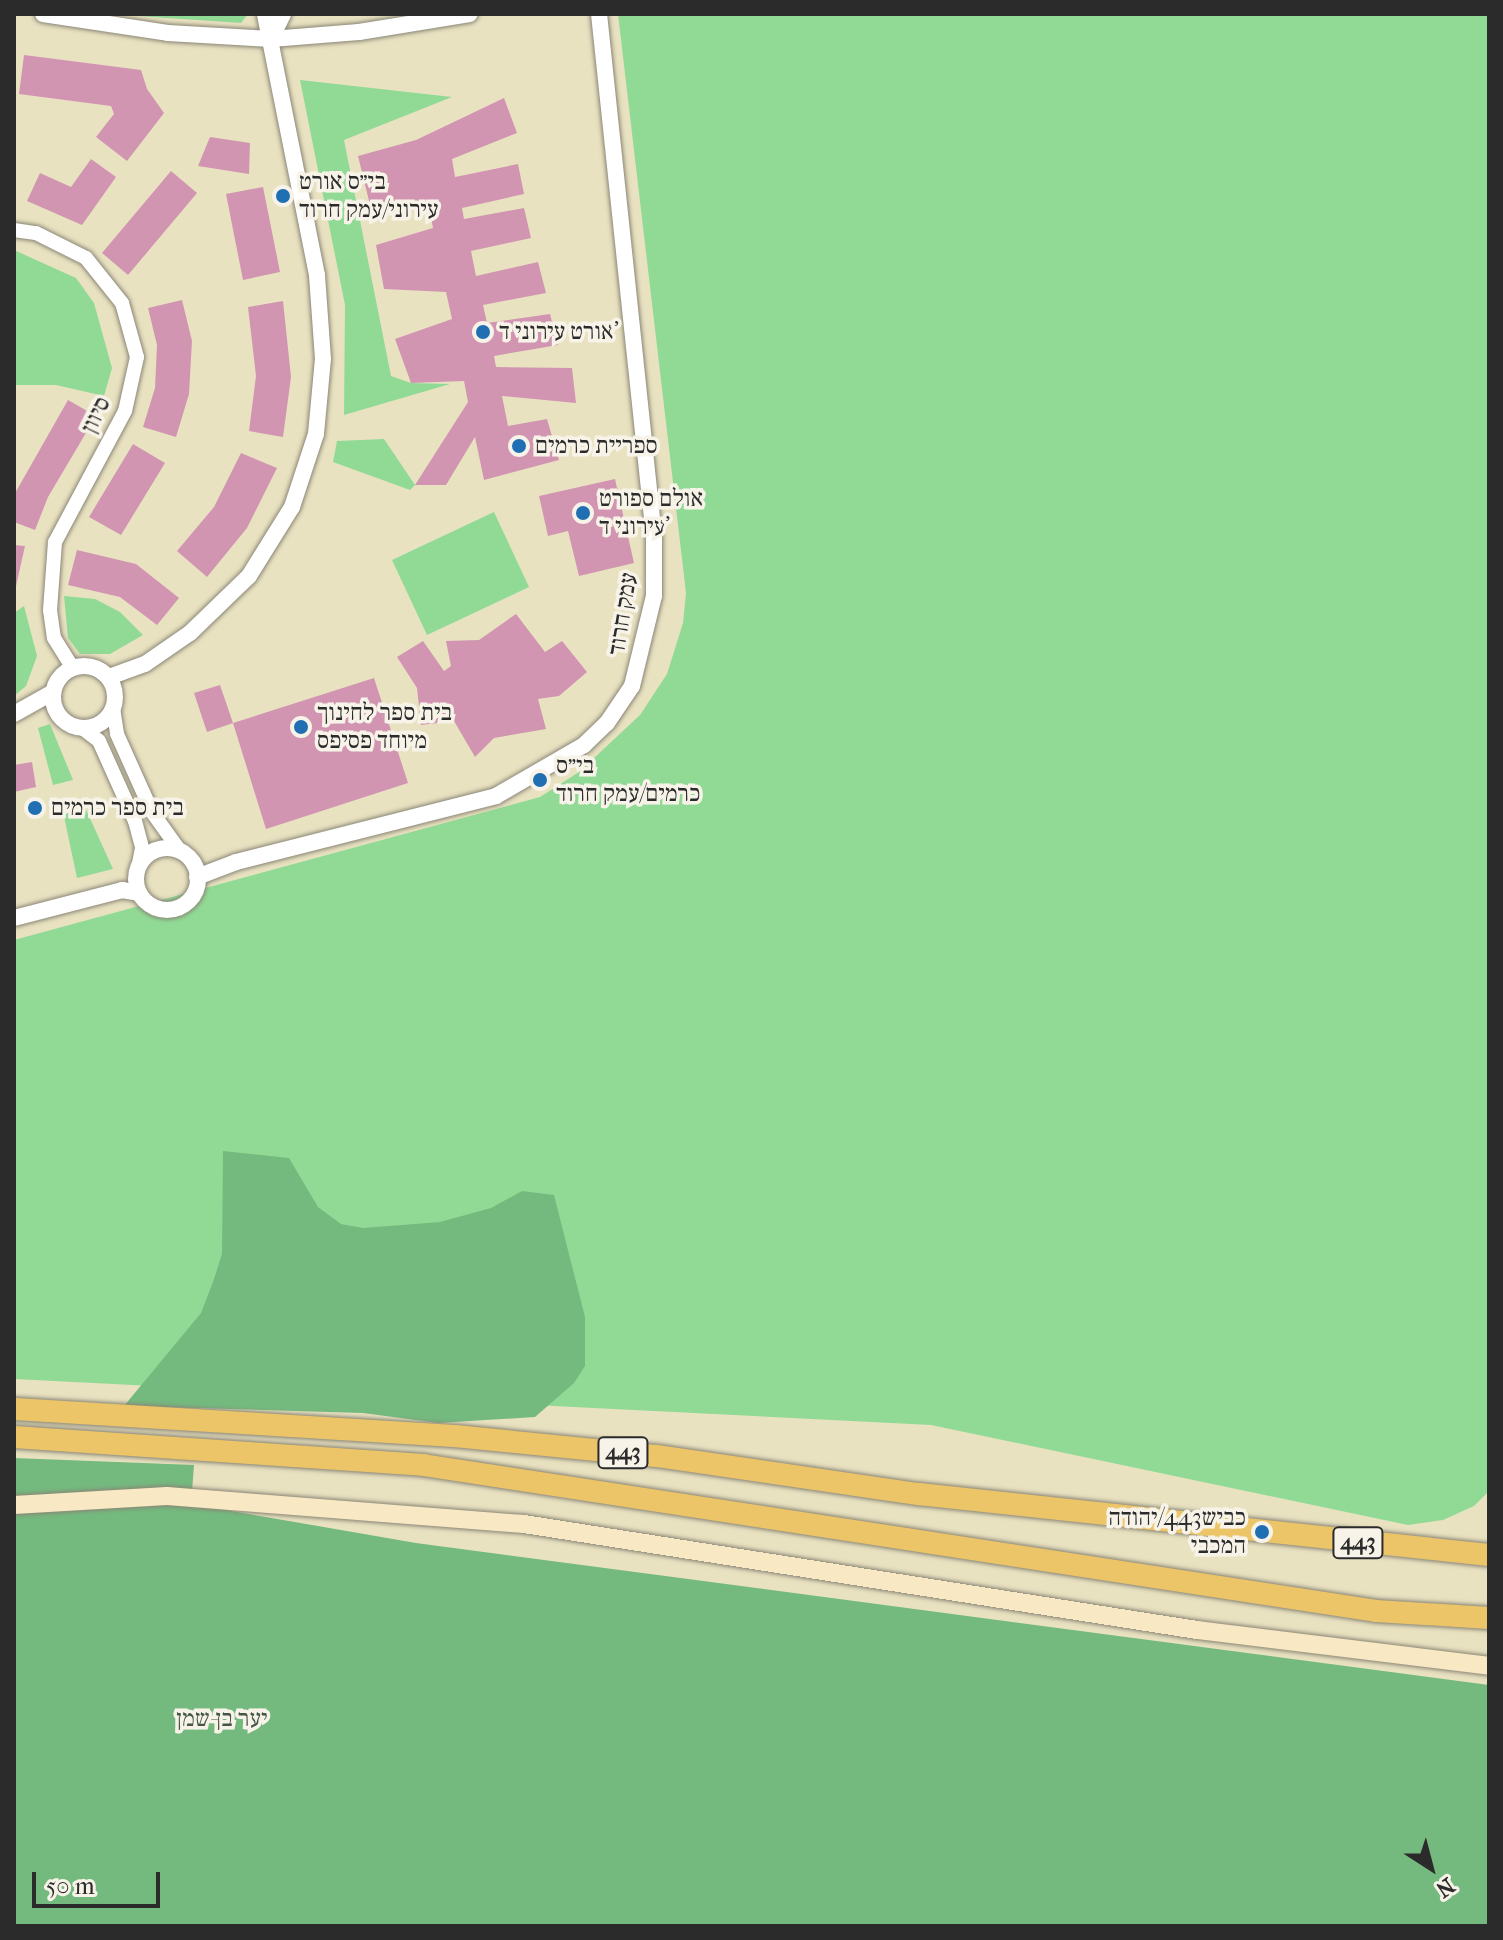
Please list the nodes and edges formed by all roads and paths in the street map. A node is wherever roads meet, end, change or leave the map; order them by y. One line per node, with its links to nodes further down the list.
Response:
1 (43, 14): 6 (street)
2 (265, 14): 6 (street)
3 (283, 14): 6 (street)
4 (470, 14): 6 (street)
5 (599, 14): 16 (street, עמק חרוד)
6 (271, 39): 9 (street)
7 (14, 230): 8 (street, סיוון)
8 (73, 668): 9 (street); 10 (street)
9 (101, 671): 11 (street)
10 (53, 692): 12 (street); 13 (street)
11 (113, 708): 13 (street); 14 (street)
12 (14, 714)
13 (82, 728): 15 (street)
14 (180, 851): 15 (street); 16 (street)
15 (138, 868): 17 (street)
16 (197, 877): 17 (street)
17 (139, 893): 18 (street)
18 (14, 918)
19 (14, 1409): 23 (highway, 443)
20 (14, 1437): 25 (highway, 443)
21 (14, 1505): 26 (main road)
22 (1489, 1538): 23 (highway)
23 (1437, 1551): 24 (highway, 443)
24 (1489, 1555)
25 (1489, 1618)
26 (1489, 1666)

